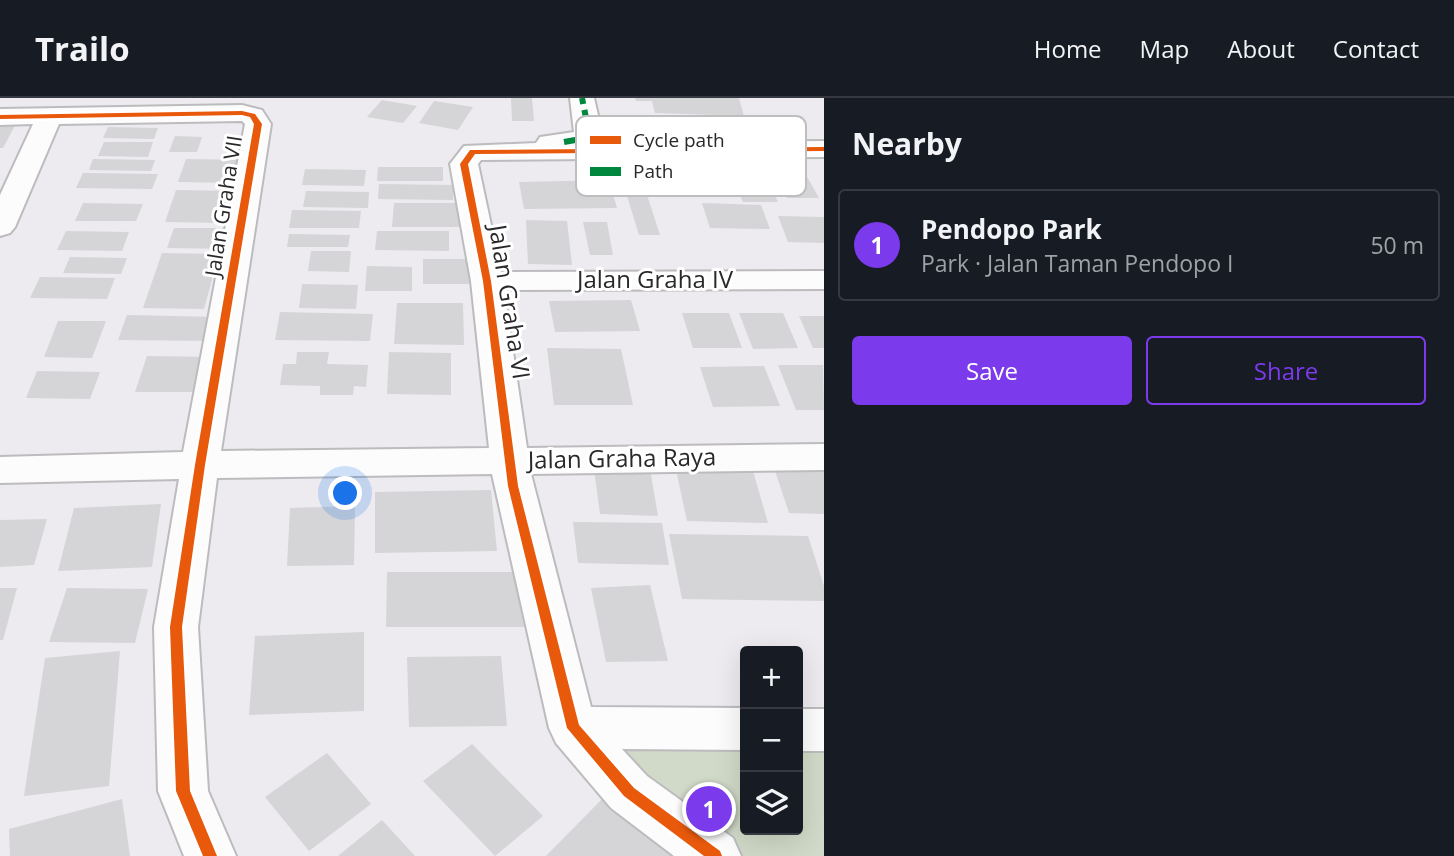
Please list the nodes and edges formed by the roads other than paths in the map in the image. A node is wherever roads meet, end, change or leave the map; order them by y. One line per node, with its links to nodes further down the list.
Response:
1 (582, 98): 3 (street)
2 (50, 116): 4 (street); 10 (street); 15 (street, Jalan Graha VII)
3 (585, 116)
4 (0, 117)
5 (576, 141): 9 (street)
6 (806, 149): 7 (street)
7 (824, 149)
8 (576, 152): 9 (street)
9 (479, 153): 12 (street, Jalan Graha VI)
10 (0, 227)
11 (824, 280): 12 (street, Jalan Graha IV)
12 (487, 281): 14 (street, Jalan Graha VI)
13 (824, 457): 14 (street, Jalan Graha Raya)
14 (510, 460): 15 (street, Jalan Graha Raya); 17 (street, Jalan Graha VI)
15 (200, 465): 16 (street, Jalan Graha Raya); 21 (street)
16 (0, 470)
17 (573, 728): 18 (street); 22 (street)
18 (740, 729)
19 (803, 730): 20 (street)
20 (824, 730)
21 (210, 856)
22 (715, 856)

